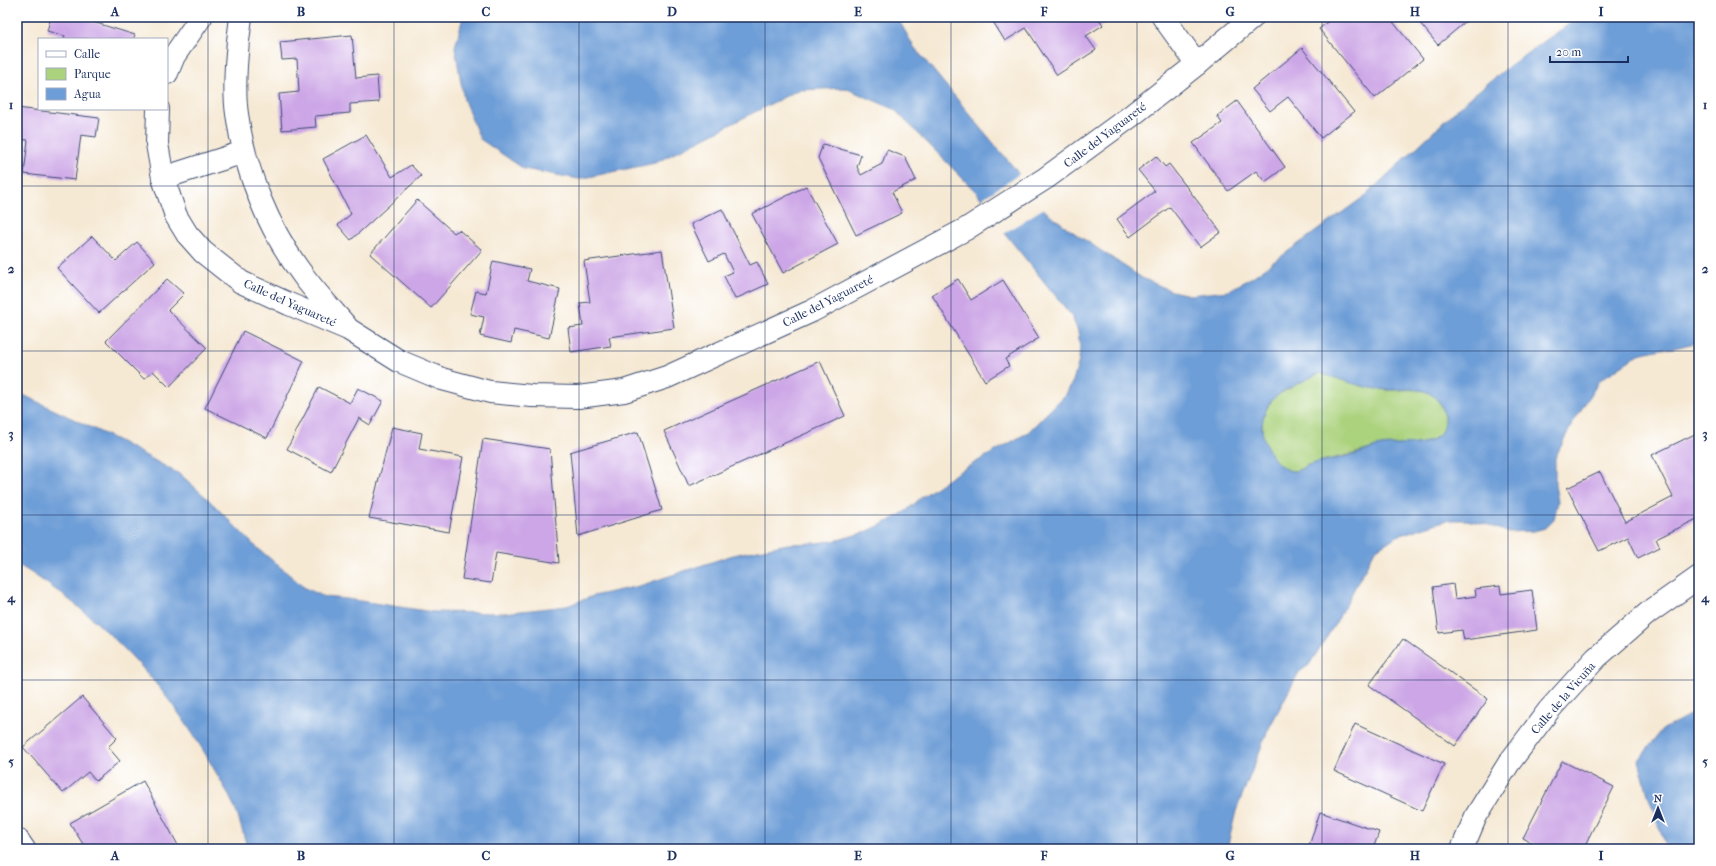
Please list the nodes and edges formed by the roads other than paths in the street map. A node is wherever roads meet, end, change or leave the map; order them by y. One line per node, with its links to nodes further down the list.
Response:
1 (201, 17): 6 (street)
2 (241, 17): 8 (street, Calle del Yaguareté)
3 (1162, 17): 5 (street)
4 (1253, 17): 5 (street, Calle del Yaguareté)
5 (1197, 64): 10 (street, Calle del Yaguareté)
6 (168, 71)
7 (158, 110): 9 (street, Calle del Yaguareté)
8 (244, 152): 9 (street); 10 (street, Calle del Yaguareté)
9 (164, 178): 10 (street, Calle del Yaguareté)
10 (348, 329)
11 (1699, 577): 14 (street, Calle de la Vicuña)
12 (17, 839): 13 (street)
13 (24, 849)
14 (1462, 849)

